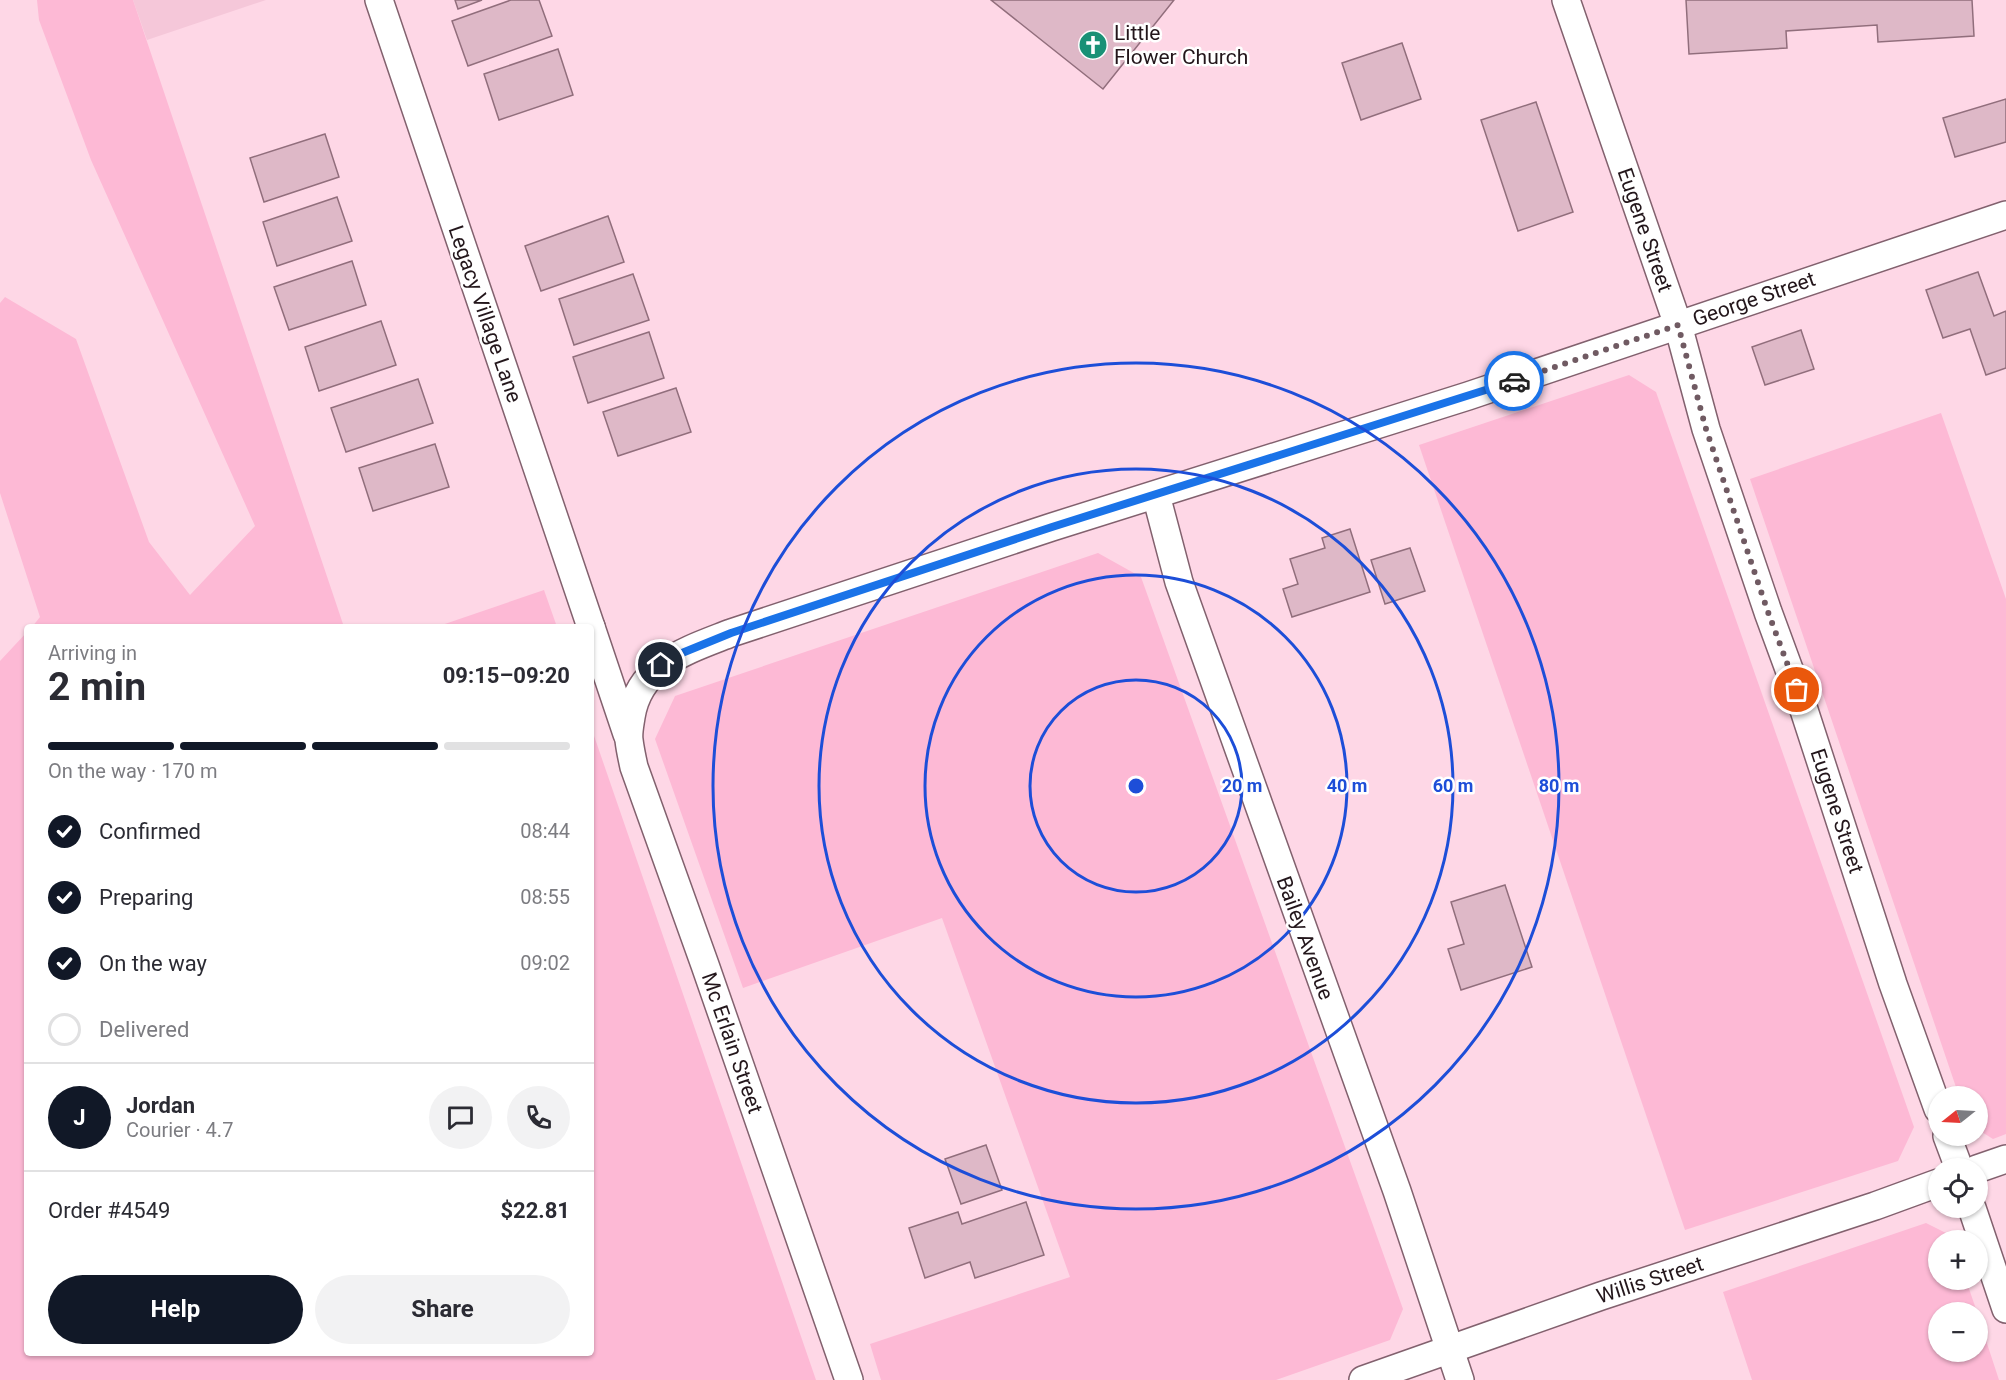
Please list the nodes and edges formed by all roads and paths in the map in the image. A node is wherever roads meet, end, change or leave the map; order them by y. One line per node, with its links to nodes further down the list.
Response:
1 (379, 0): 6 (street, Legacy Village Lane)
2 (1566, 0): 4 (street, Eugene Street)
3 (2006, 215): 4 (street, George Street)
4 (1678, 325): 5 (street, George Street); 10 (street, Eugene Street)
5 (1156, 495): 8 (street, George Street); 16 (street, Bailey Avenue)
6 (590, 624)
7 (594, 636): 9 (street, Legacy Village Lane)
8 (633, 704): 9 (street, Mc Erlain Street)
9 (628, 738): 17 (street, Mc Erlain Street)
10 (1930, 1086)
11 (2006, 1160): 12 (street)
12 (1988, 1166)
13 (1928, 1187): 16 (street, Willis Street)
14 (1975, 1218): 15 (street)
15 (2006, 1309)
16 (1450, 1350): 18 (street, Willis Street); 19 (street, Bailey Avenue)
17 (849, 1380)
18 (1364, 1380)
19 (1460, 1380)

